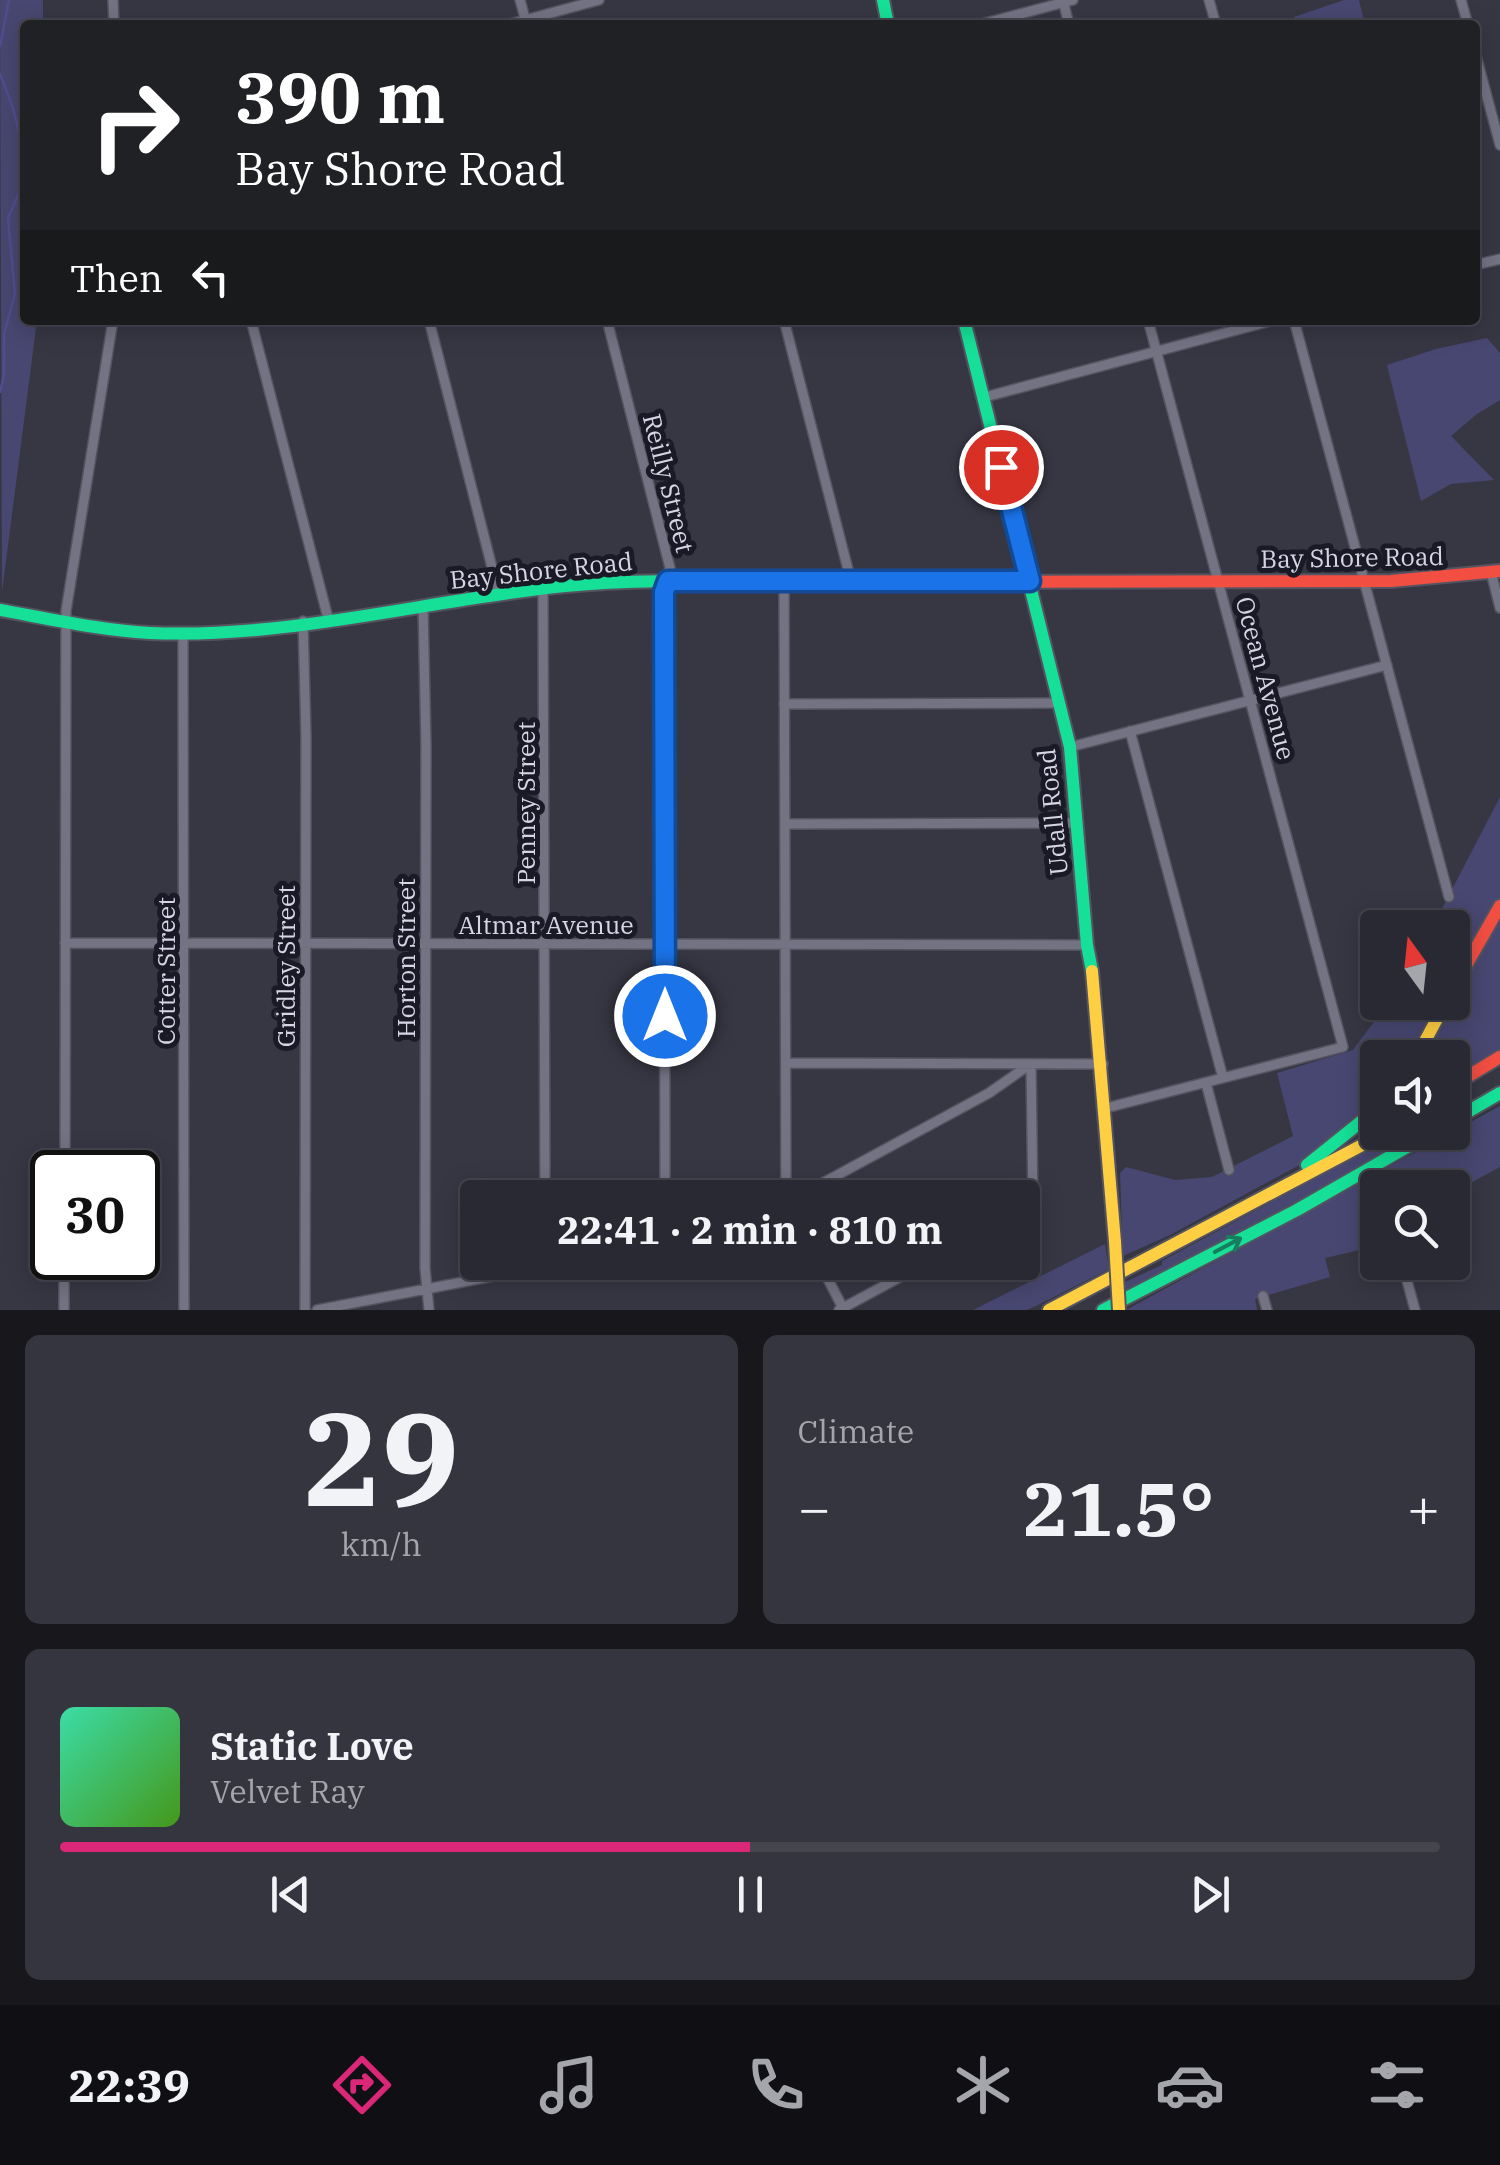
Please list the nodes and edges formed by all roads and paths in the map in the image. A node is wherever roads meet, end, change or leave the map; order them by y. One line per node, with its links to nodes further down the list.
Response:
1 (599, 0): 3 (street)
2 (1067, 1): 4 (street)
3 (533, 20)
4 (997, 20)
5 (1480, 71): 6 (street)
6 (1500, 145)
7 (112, 325): 32 (street)
8 (251, 325): 30 (street)
9 (430, 325): 26 (street)
10 (608, 325): 19 (street, Reilly Street)
11 (785, 325): 21 (street)
12 (965, 325): 17 (main road, Udall Road)
13 (1149, 325): 16 (street, Ocean Avenue)
14 (1256, 325): 16 (street)
15 (1295, 325): 24 (street)
16 (1156, 352): 17 (street); 23 (street, Ocean Avenue)
17 (985, 397): 22 (main road, Udall Road)
18 (1496, 572): 24 (main road, Bay Shore Road); 28 (street)
19 (668, 581): 20 (main road, Bay Shore Road); 25 (main road, Bay Shore Road); 48 (street, Reilly Street)
20 (784, 581): 21 (main road, Bay Shore Road); 37 (street)
21 (850, 581): 22 (main road, Bay Shore Road)
22 (1030, 581): 23 (main road, Bay Shore Road); 36 (main road, Udall Road)
23 (1219, 581): 24 (main road, Bay Shore Road); 35 (street, Ocean Avenue)
24 (1365, 581): 34 (street)
25 (543, 589): 26 (main road, Bay Shore Road); 47 (street, Penney Street)
26 (499, 595): 27 (main road, Bay Shore Road)
27 (422, 605): 30 (main road, Bay Shore Road); 46 (street, Horton Street)
28 (1500, 608)
29 (3, 610): 32 (main road, Bay Shore Road)
30 (328, 618): 31 (main road, Bay Shore Road)
31 (303, 622): 33 (main road, Bay Shore Road); 50 (street, Gridley Street)
32 (65, 624): 33 (main road, Bay Shore Road); 44 (street)
33 (184, 633): 45 (street, Cotter Street)
34 (1387, 664): 35 (street); 42 (street)
35 (1250, 698): 38 (street); 59 (street, Ocean Avenue)
36 (1058, 703): 37 (street); 39 (main road, Udall Road)
37 (784, 704): 41 (street)
38 (1130, 731): 39 (street); 59 (street)
39 (1070, 747): 40 (main road, Udall Road)
40 (1078, 822): 41 (street); 51 (main road, Udall Road)
41 (786, 824): 49 (street)
42 (1450, 897)
43 (1500, 906): 52 (main road)
44 (65, 943): 45 (street, Altmar Avenue); 68 (street)
45 (186, 944): 50 (street, Altmar Avenue); 87 (street, Cotter Street)
46 (425, 944): 47 (street, Altmar Avenue); 50 (street, Altmar Avenue); 83 (street, Horton Street)
47 (546, 944): 48 (street, Altmar Avenue); 72 (street, Penney Street)
48 (665, 944): 49 (street, Altmar Avenue); 73 (street, Reilly Street)
49 (786, 944): 51 (street, Altmar Avenue); 54 (street)
50 (306, 945): 88 (street, Gridley Street)
51 (1087, 945): 56 (main road, Udall Road)
52 (1470, 958)
53 (1500, 1057): 58 (main road)
54 (786, 1063): 55 (street); 74 (street)
55 (1031, 1064): 56 (street); 75 (street); 76 (street)
56 (1102, 1064): 63 (main road, Udall Road)
57 (1500, 1067): 61 (main road)
58 (1470, 1075)
59 (1223, 1078): 60 (street)
60 (1206, 1082): 63 (street); 71 (street)
61 (1470, 1084)
62 (1500, 1093): 64 (main road)
63 (1106, 1108): 93 (main road, Udall Road, bridge)
64 (1470, 1110)
65 (1360, 1124): 77 (main road)
66 (1360, 1143): 70 (main road)
67 (1360, 1147): 70 (main road)
68 (64, 1150)
69 (1402, 1150): 92 (main road, one-way to 69)
70 (1326, 1165): 77 (main road)
71 (1229, 1170)
72 (545, 1180)
73 (665, 1180)
74 (786, 1180)
75 (829, 1180)
76 (1033, 1180)
77 (1253, 1205): 91 (main road)
78 (64, 1280): 86 (street)
79 (472, 1280): 83 (street)
80 (827, 1280): 85 (street)
81 (895, 1280): 85 (street)
82 (1406, 1280): 95 (street)
83 (426, 1290): 89 (street); 90 (street, Horton Street)
84 (1264, 1296): 94 (street)
85 (841, 1309)
86 (64, 1310)
87 (184, 1310)
88 (305, 1310)
89 (318, 1310)
90 (430, 1310)
91 (1048, 1310)
92 (1103, 1310)
93 (1119, 1310)
94 (1267, 1310)
95 (1414, 1310)

